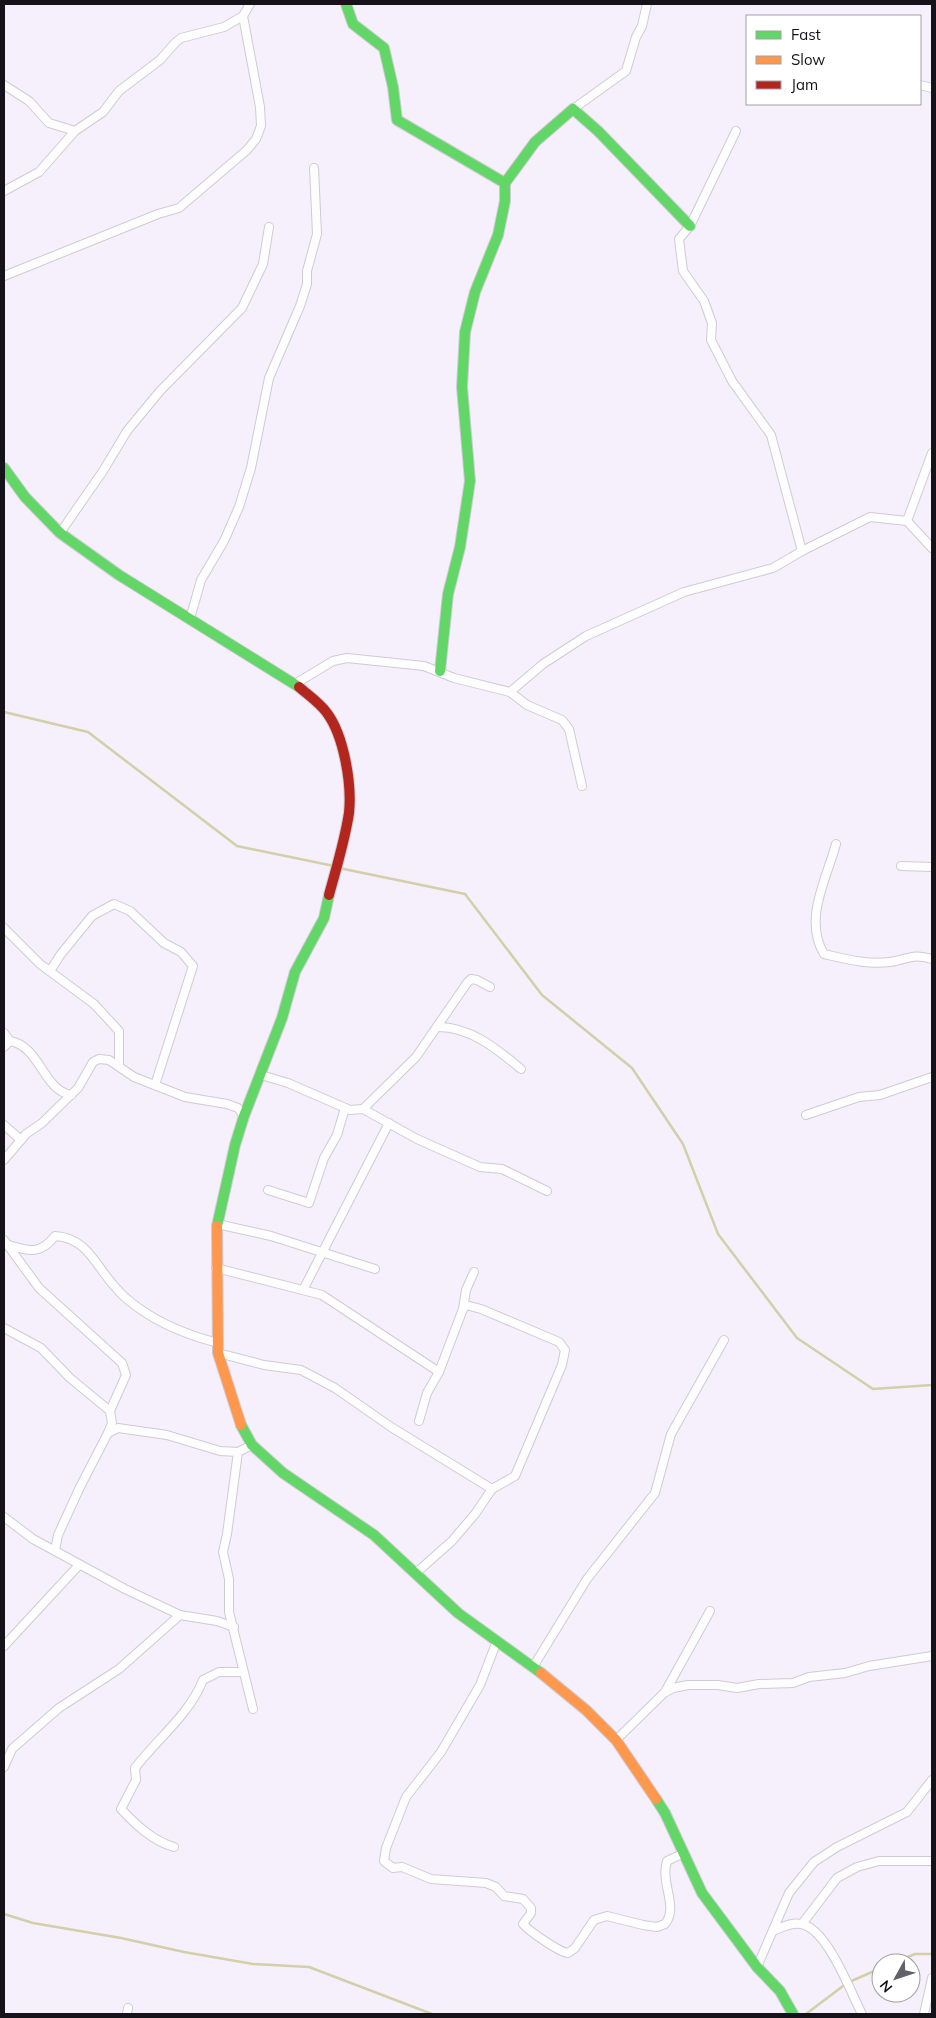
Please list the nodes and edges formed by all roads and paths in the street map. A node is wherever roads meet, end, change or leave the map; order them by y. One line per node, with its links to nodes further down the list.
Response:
1 (250, 4): 4 (street)
2 (346, 4): 10 (street)
3 (647, 4): 6 (street)
4 (243, 16): 7 (street); 14 (street)
5 (4, 86): 7 (street)
6 (572, 109): 10 (street); 12 (street)
7 (75, 131): 11 (street)
8 (736, 131): 12 (street)
9 (314, 168): 21 (street)
10 (505, 183): 22 (street)
11 (4, 191)
12 (690, 226): 20 (street)
13 (269, 227): 18 (street)
14 (4, 276)
15 (932, 453): 17 (street)
16 (4, 468): 18 (street)
17 (907, 521): 19 (street); 20 (street)
18 (60, 532): 21 (street)
19 (932, 548)
20 (802, 551): 24 (street)
21 (190, 619): 23 (street)
22 (440, 671): 23 (street); 24 (street)
23 (295, 684): 38 (street)
24 (510, 692): 25 (street)
25 (582, 786)
26 (836, 844): 30 (street)
27 (900, 866): 28 (street)
28 (932, 868)
29 (4, 928): 31 (street)
30 (932, 959)
31 (50, 971): 36 (street); 40 (street)
32 (490, 987): 33 (street)
33 (438, 1028): 37 (street); 43 (street)
34 (4, 1033): 35 (street)
35 (7, 1044): 41 (street)
36 (119, 1065): 40 (street); 41 (street)
37 (520, 1069)
38 (261, 1075): 42 (street); 45 (street)
39 (932, 1077): 44 (street)
40 (155, 1085): 45 (street)
41 (71, 1095): 48 (street)
42 (345, 1108): 43 (street); 50 (street)
43 (363, 1109): 46 (street)
44 (806, 1115)
45 (244, 1116): 52 (street)
46 (389, 1123): 51 (street); 54 (street)
47 (4, 1125): 48 (street)
48 (21, 1140): 49 (street)
49 (4, 1160)
50 (268, 1190)
51 (547, 1190)
52 (217, 1224): 54 (street); 55 (street)
53 (6, 1242): 62 (street); 64 (street)
54 (321, 1253): 56 (street); 58 (street)
55 (216, 1268): 58 (street); 62 (street)
56 (375, 1269)
57 (474, 1272): 59 (street)
58 (303, 1290): 63 (street)
59 (462, 1308): 63 (street); 69 (street)
60 (4, 1328): 64 (street)
61 (724, 1340): 80 (street)
62 (218, 1348): 67 (street); 69 (street)
63 (439, 1372): 65 (street)
64 (110, 1411): 66 (street)
65 (420, 1421)
66 (108, 1433): 68 (street); 71 (street)
67 (252, 1445): 68 (street); 73 (street)
68 (238, 1452): 76 (street)
69 (492, 1489): 73 (street)
70 (4, 1517): 71 (street)
71 (55, 1550): 72 (street)
72 (79, 1565): 75 (street); 78 (street)
73 (416, 1573): 77 (street)
74 (710, 1611): 82 (street)
75 (180, 1615): 76 (street); 85 (street)
76 (234, 1627): 81 (street)
77 (497, 1641): 80 (street); 88 (street)
78 (4, 1646)
79 (932, 1656): 82 (street)
80 (533, 1666): 84 (street)
81 (243, 1672): 83 (street); 87 (street)
82 (664, 1693): 84 (street)
83 (253, 1708)
84 (616, 1740): 88 (street)
85 (4, 1766)
86 (932, 1780): 91 (street)
87 (174, 1847)
88 (684, 1854): 92 (street)
89 (932, 1861): 90 (street)
90 (802, 1924): 91 (street); 95 (street)
91 (775, 1930): 92 (street)
92 (757, 1967): 94 (street)
93 (932, 1978): 96 (street)
94 (793, 2014)
95 (862, 2014)
96 (924, 2014)

